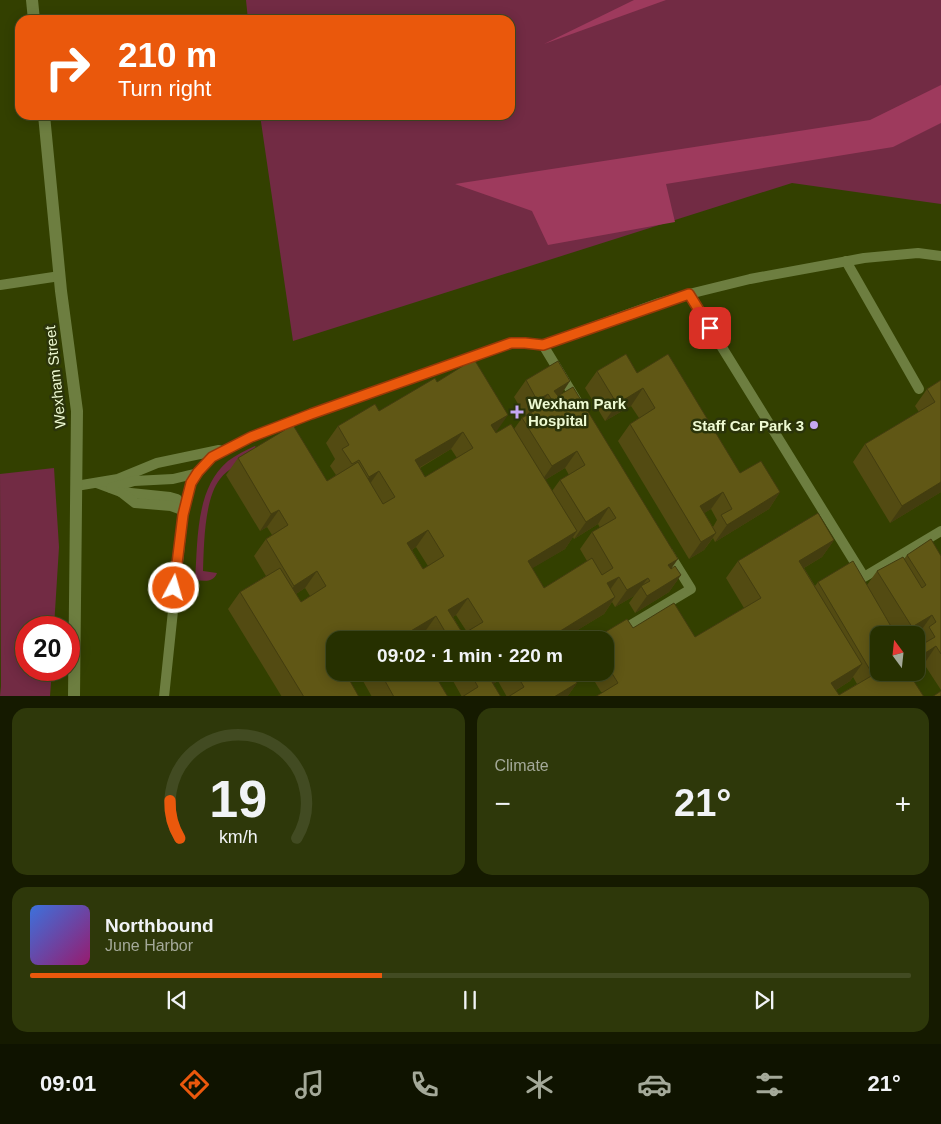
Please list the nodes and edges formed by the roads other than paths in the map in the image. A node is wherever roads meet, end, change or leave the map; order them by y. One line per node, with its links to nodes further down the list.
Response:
1 (32, 0): 2 (street)
2 (34, 15)
3 (44, 120): 6 (street, Wexham Street)
4 (941, 256): 5 (lane)
5 (846, 261): 8 (lane); 10 (lane)
6 (60, 276): 7 (lane); 15 (street, Wexham Street)
7 (0, 285)
8 (689, 294): 9 (lane); 18 (lane)
9 (543, 345): 11 (lane); 12 (lane)
10 (919, 389)
11 (584, 413)
12 (228, 448): 13 (lane); 14 (lane)
13 (198, 472): 16 (lane); 17 (lane)
14 (97, 483): 15 (lane); 16 (lane)
15 (76, 486): 21 (street, Wexham Street)
16 (109, 488): 17 (lane)
17 (182, 512): 22 (lane)
18 (941, 531)
19 (660, 539): 20 (lane)
20 (624, 629)
21 (74, 696)
22 (164, 696)

